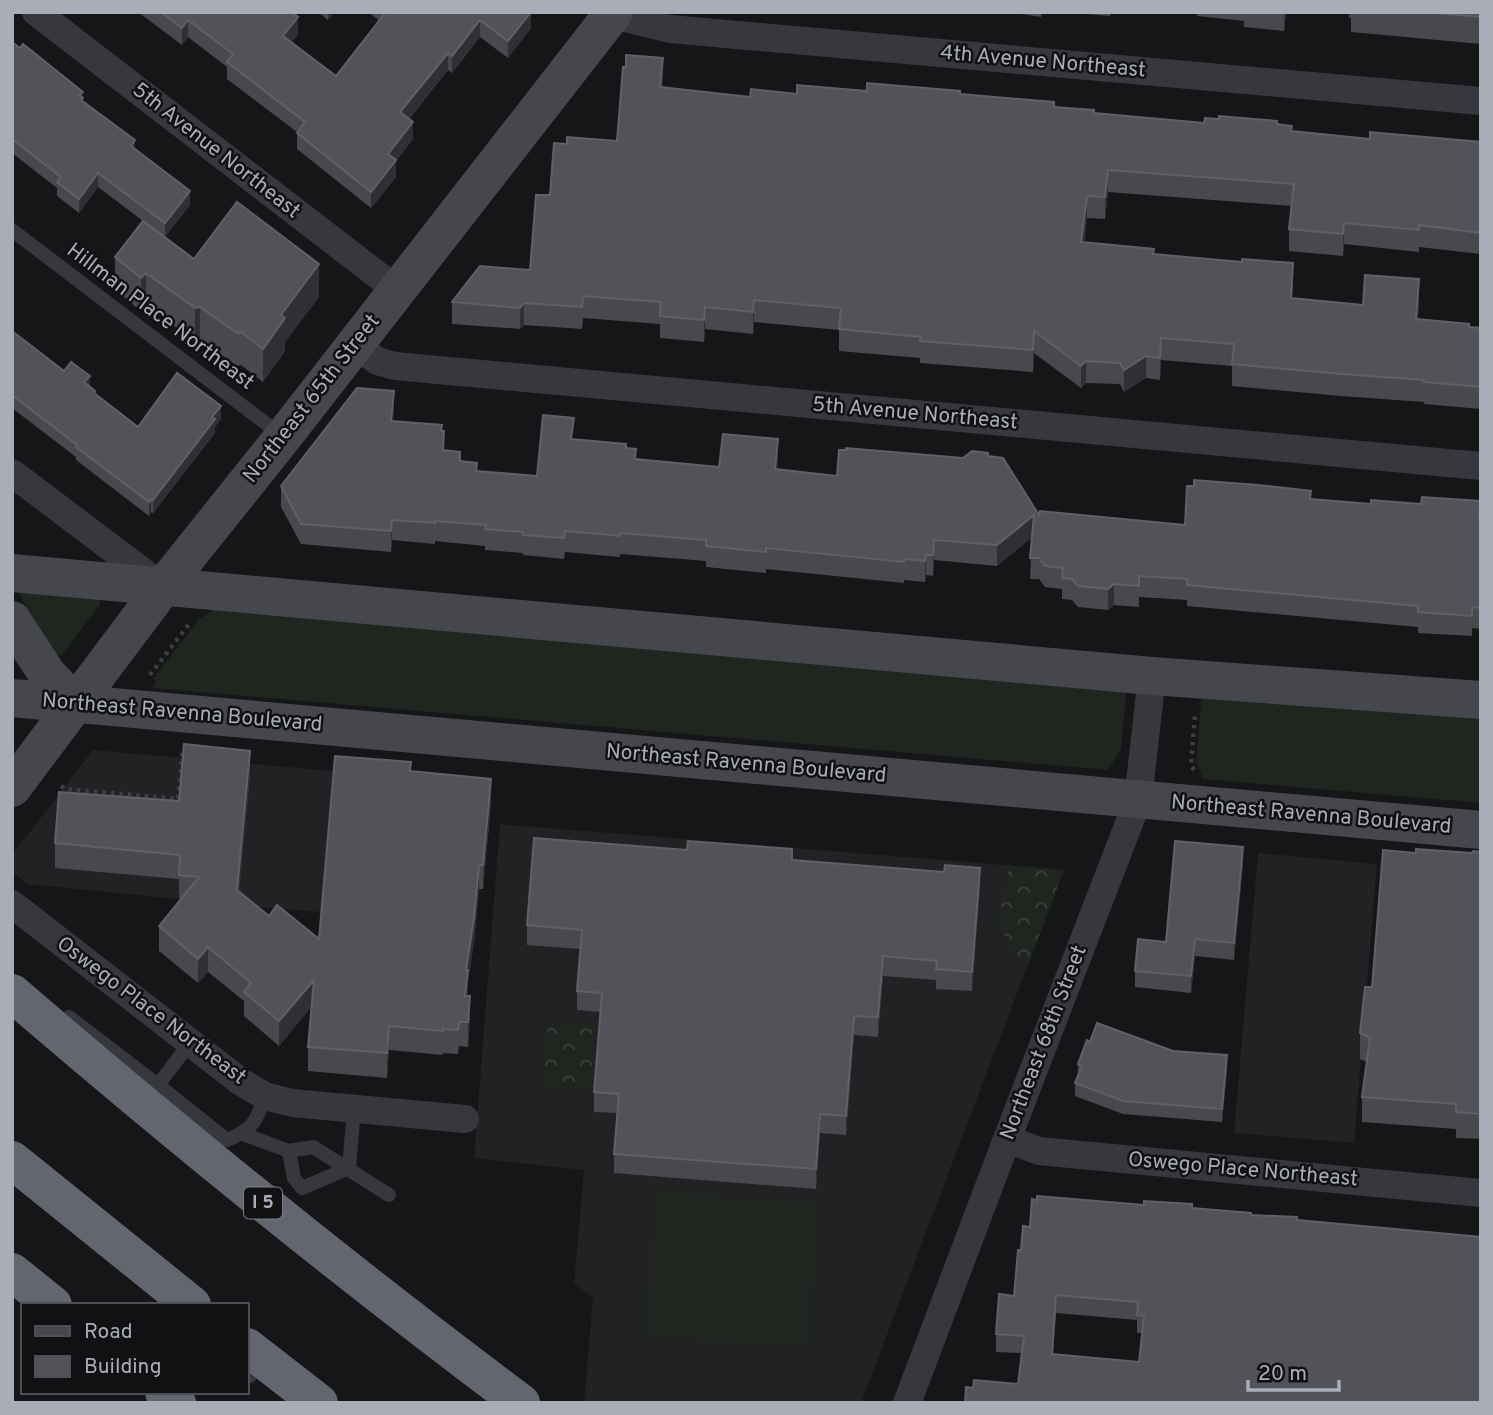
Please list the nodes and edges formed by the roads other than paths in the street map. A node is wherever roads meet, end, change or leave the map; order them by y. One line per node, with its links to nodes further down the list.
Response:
1 (36, 12): 5 (street, 5th Avenue Northeast)
2 (611, 13): 3 (street, 4th Avenue Northeast); 5 (main road, Northeast 65th Street)
3 (1481, 101)
4 (12, 230): 7 (lane, Hillman Place Northeast)
5 (397, 290): 6 (main road, Northeast 65th Street)
6 (355, 344): 7 (main road, Northeast 65th Street); 8 (street, 5th Avenue Northeast)
7 (283, 437): 11 (main road, Northeast 65th Street)
8 (1481, 466)
9 (12, 473): 11 (street)
10 (12, 573): 11 (main road)
11 (163, 587): 13 (main road); 16 (main road, Northeast 65th Street)
12 (12, 620): 16 (main road)
13 (1152, 676): 15 (main road); 18 (street, Northeast 68th Street)
14 (12, 698): 16 (main road, Northeast Ravenna Boulevard)
15 (1481, 700)
16 (75, 703): 17 (main road, Northeast 65th Street); 18 (main road, Northeast Ravenna Boulevard)
17 (12, 788)
18 (1138, 800): 19 (main road, Northeast Ravenna Boulevard); 29 (street, Northeast 68th Street)
19 (1481, 830)
20 (12, 904): 23 (street, Oswego Place Northeast)
21 (12, 993): 40 (highway, I 5)
22 (62, 1012): 24 (lane)
23 (190, 1043): 24 (lane); 25 (street, Oswego Place Northeast)
24 (158, 1085): 28 (lane)
25 (265, 1096): 26 (street, Oswego Place Northeast); 28 (lane)
26 (354, 1110): 27 (street, Oswego Place Northeast); 32 (lane)
27 (465, 1119)
28 (243, 1134): 30 (lane)
29 (1007, 1139): 33 (street, Oswego Place Northeast); 41 (street, Northeast 68th Street)
30 (289, 1151): 32 (lane); 32 (lane)
31 (12, 1160): 37 (highway)
32 (349, 1168): 34 (lane)
33 (1481, 1193)
34 (389, 1195)
35 (12, 1272): 36 (highway)
36 (51, 1303)
37 (190, 1303)
38 (248, 1367): 39 (highway)
39 (319, 1403)
40 (521, 1403)
41 (907, 1403)

